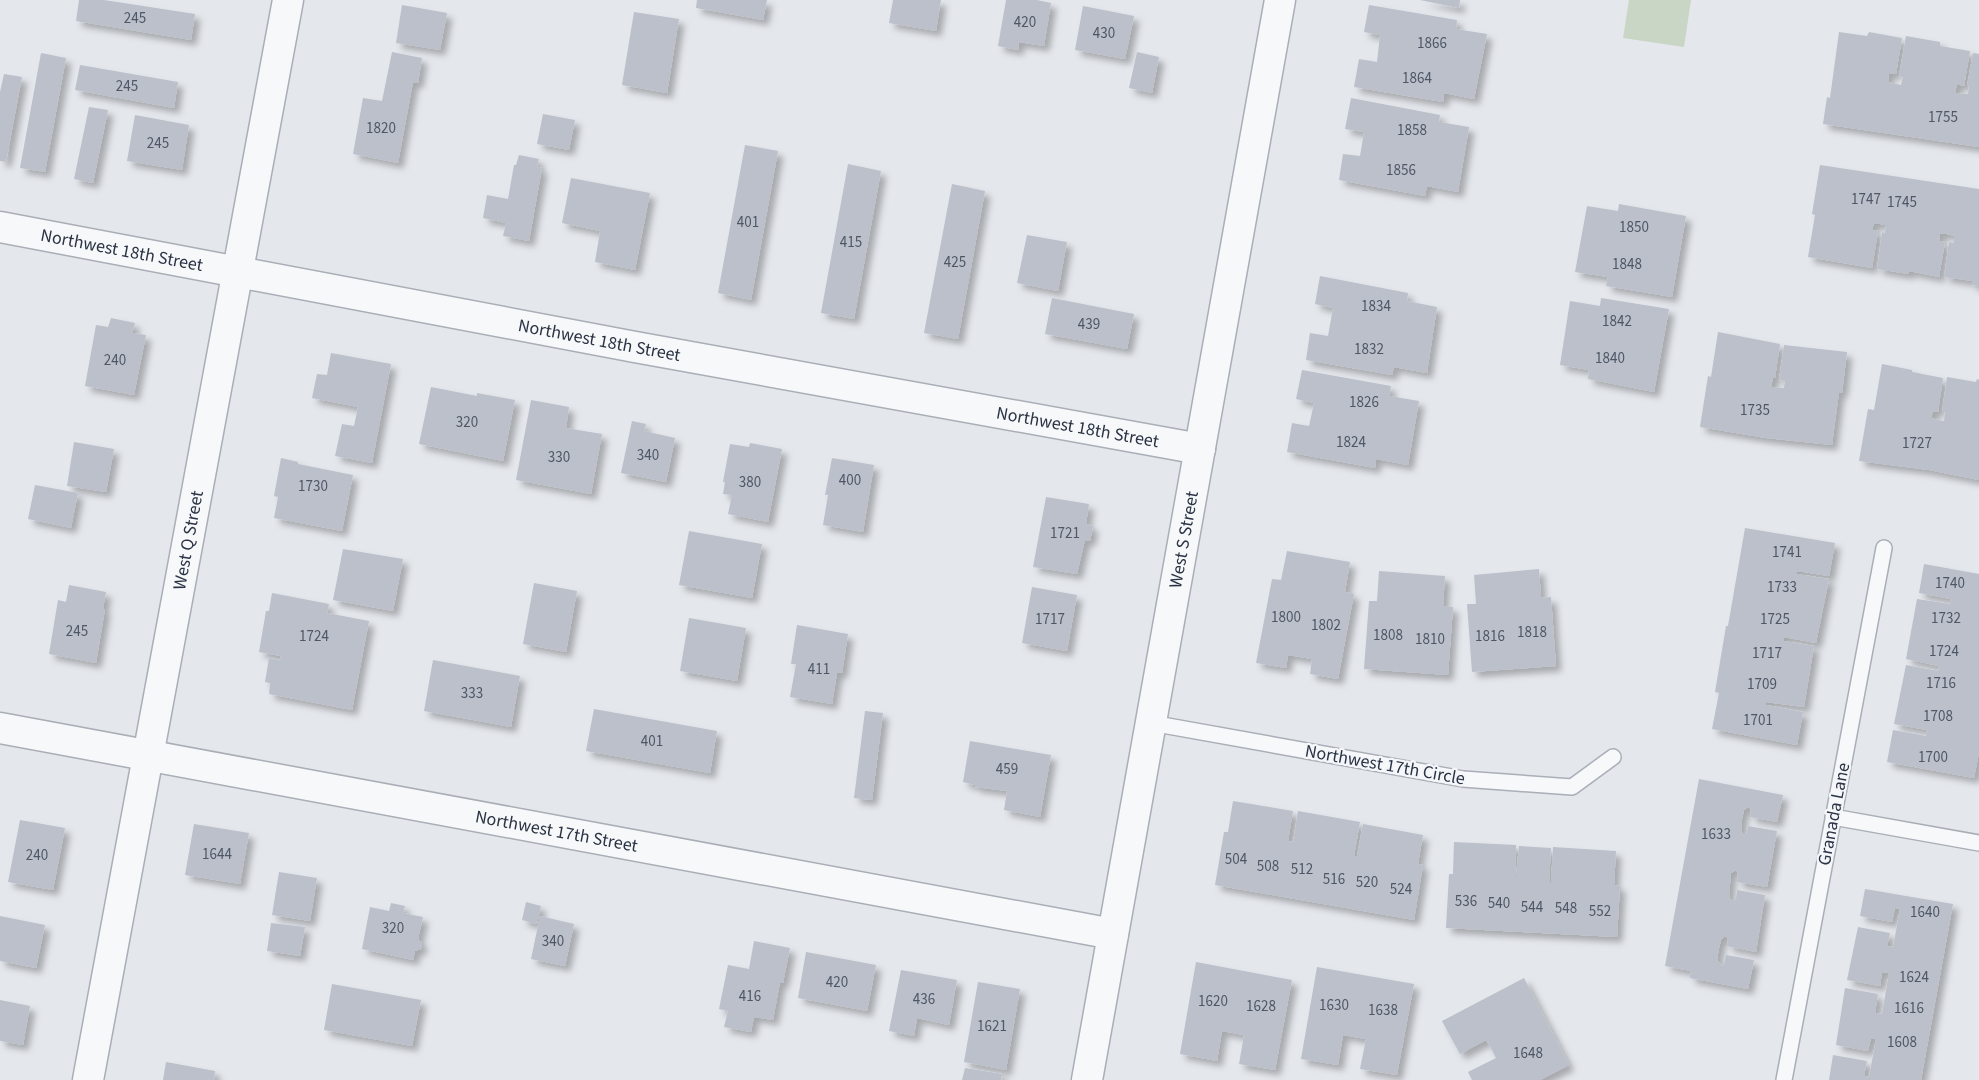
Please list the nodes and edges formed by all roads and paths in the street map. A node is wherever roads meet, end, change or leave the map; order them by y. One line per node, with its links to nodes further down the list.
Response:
1 (288, 0): 4 (street, West Q Street)
2 (1280, 0): 5 (street, West S Street)
3 (0, 227): 4 (street, Northwest 18th Street)
4 (238, 272): 5 (street, Northwest 18th Street); 9 (street, West Q Street)
5 (1200, 449): 7 (street, West S Street)
6 (1884, 548): 11 (lane, Granada Lane)
7 (1151, 723): 10 (lane, Northwest 17th Circle); 13 (street, West S Street)
8 (0, 728): 9 (street, Northwest 17th Street)
9 (148, 756): 13 (street, Northwest 17th Street); 14 (street, West Q Street)
10 (1613, 757)
11 (1833, 817): 12 (lane); 16 (lane, Granada Lane)
12 (1979, 843)
13 (1113, 934): 15 (street, West S Street)
14 (88, 1080)
15 (1087, 1080)
16 (1784, 1080)

